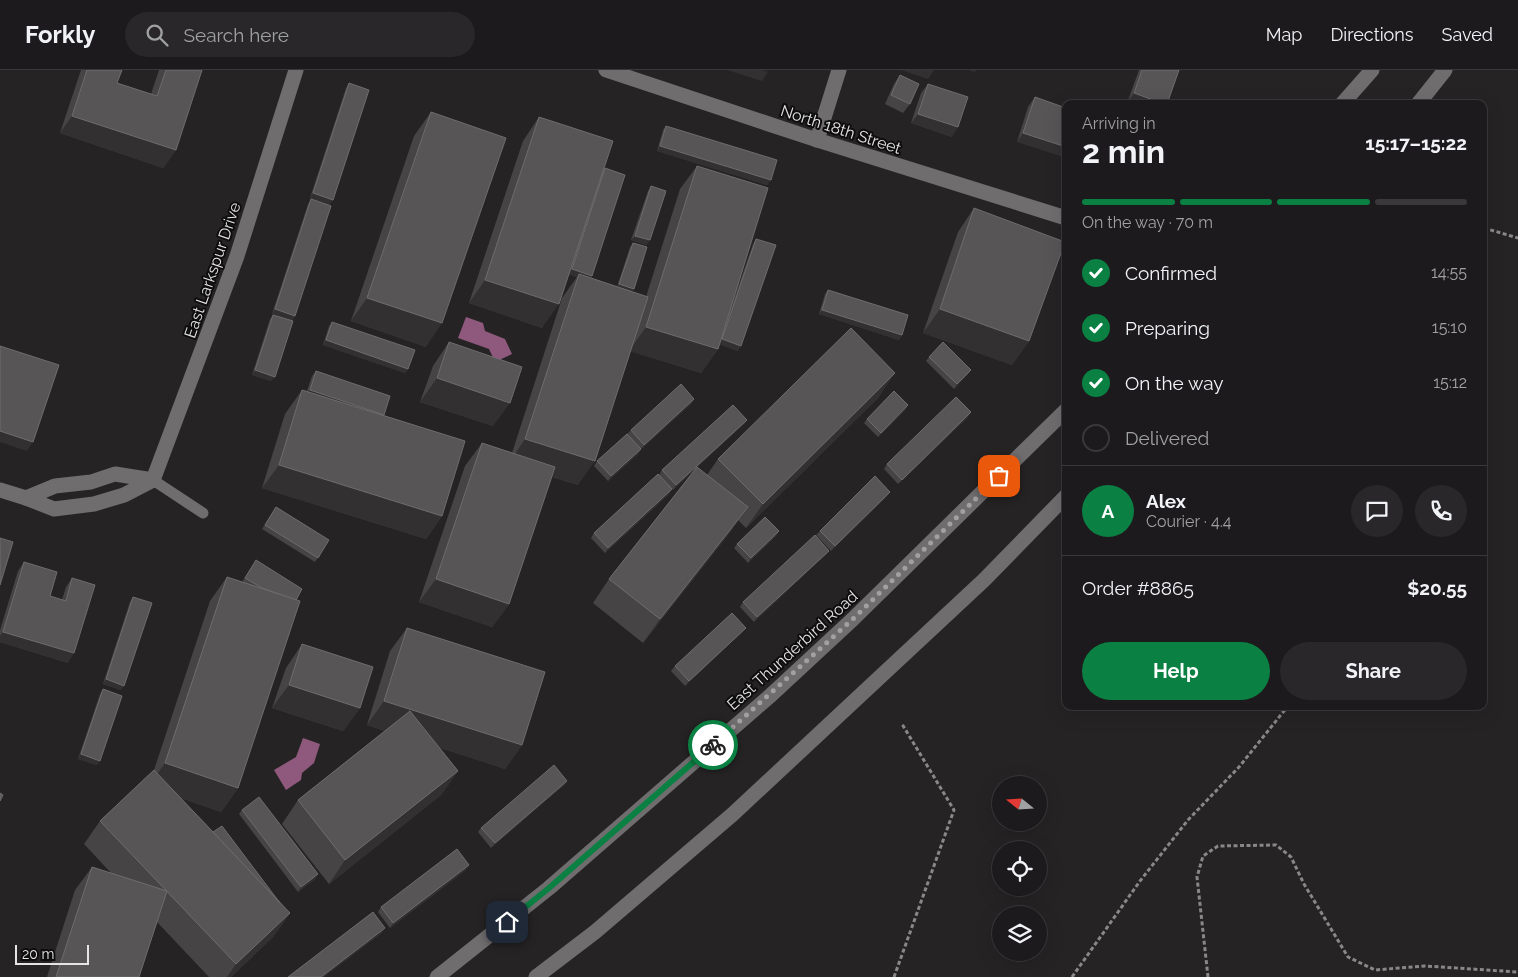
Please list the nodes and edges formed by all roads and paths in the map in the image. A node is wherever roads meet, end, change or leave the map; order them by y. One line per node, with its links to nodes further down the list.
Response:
1 (296, 70): 13 (main road, East Larkspur Drive)
2 (606, 70): 8 (main road, North 18th Street)
3 (839, 70): 8 (main road)
4 (1372, 70): 6 (main road)
5 (1445, 70): 7 (main road)
6 (1346, 100)
7 (1421, 100)
8 (816, 140): 9 (main road, North 18th Street)
9 (1062, 217)
10 (1487, 229): 11 (path)
11 (1518, 238)
12 (1062, 414): 21 (main road, East Thunderbird Road)
13 (153, 480): 15 (main road); 15 (main road); 17 (lane)
14 (0, 490): 15 (main road)
15 (26, 498)
16 (1062, 500): 22 (main road)
17 (203, 513)
18 (1285, 710): 24 (path)
19 (902, 724): 23 (path)
20 (1518, 972): 25 (path)
21 (437, 977)
22 (536, 977)
23 (894, 977)
24 (1072, 977)
25 (1208, 977)

